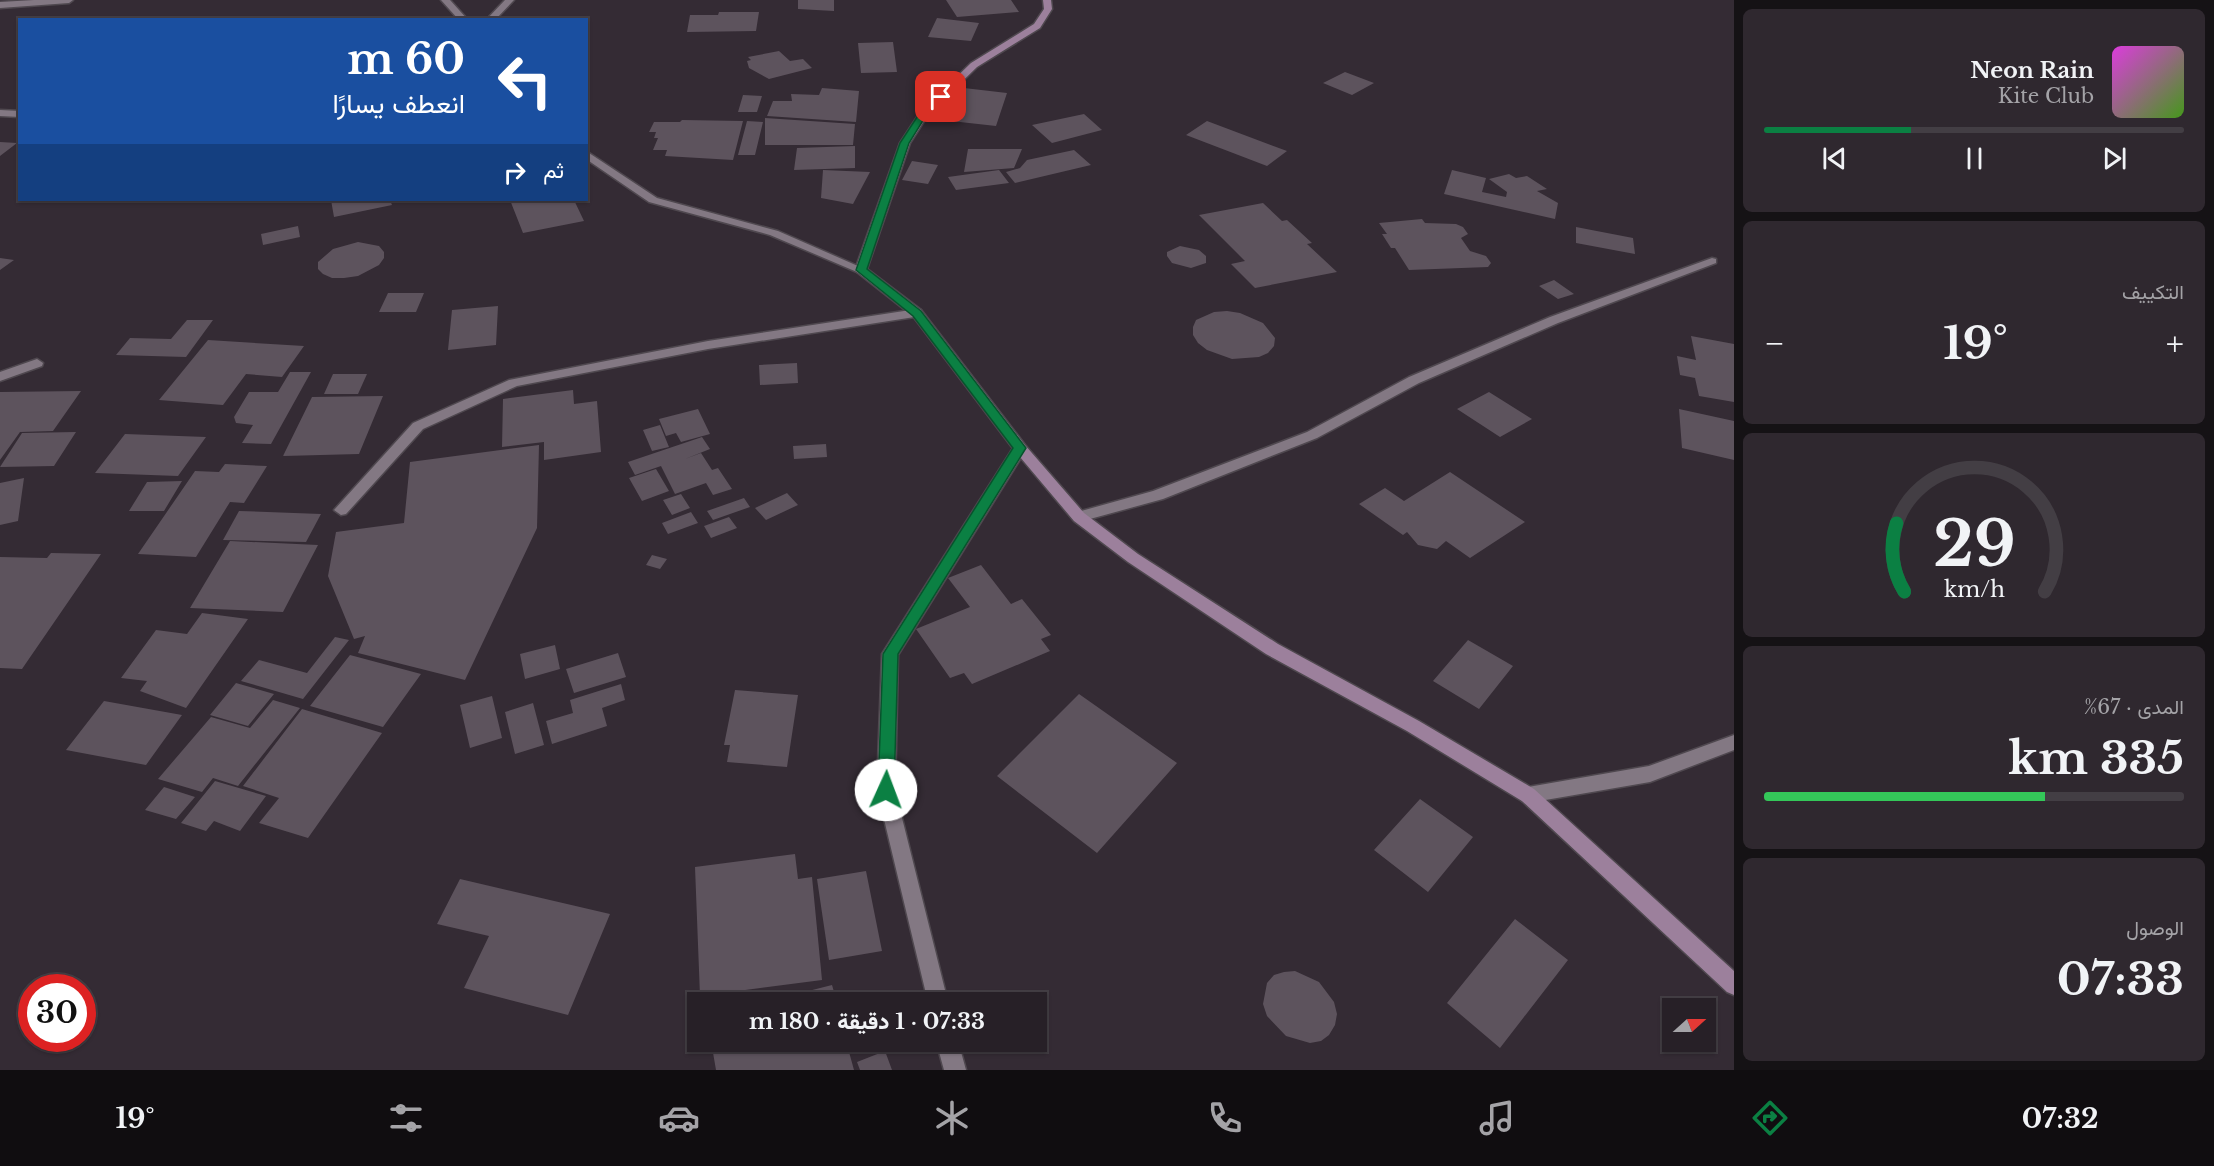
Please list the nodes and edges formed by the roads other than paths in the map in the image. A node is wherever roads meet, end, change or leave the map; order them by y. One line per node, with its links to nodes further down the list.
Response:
1 (69, 0): 5 (street)
2 (445, 0): 6 (street)
3 (510, 0): 7 (street)
4 (1047, 0): 12 (street)
5 (0, 5)
6 (462, 18)
7 (492, 18)
8 (0, 113): 9 (street)
9 (18, 114)
10 (588, 155): 12 (street)
11 (1712, 261): 18 (street)
12 (861, 270): 13 (street)
13 (917, 314): 16 (street); 17 (street)
14 (37, 363): 15 (street)
15 (0, 377)
16 (1020, 448): 18 (street); 22 (street)
17 (341, 510)
18 (1079, 517): 20 (street)
19 (1734, 742): 20 (street)
20 (1528, 795): 21 (street)
21 (1734, 985)
22 (936, 992)
23 (950, 1052): 24 (street)
24 (955, 1070)

